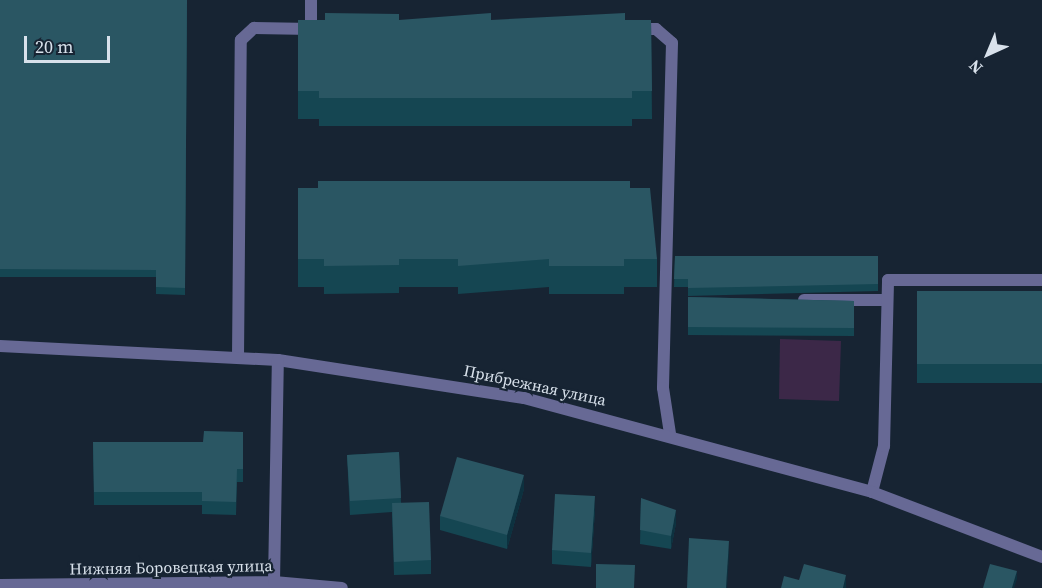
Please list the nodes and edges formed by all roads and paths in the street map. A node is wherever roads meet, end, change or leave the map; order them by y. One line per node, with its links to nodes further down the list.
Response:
1 (311, 0): 7 (street)
2 (620, 29): 9 (street)
3 (1042, 280): 5 (street)
4 (785, 300): 5 (street)
5 (887, 300): 10 (street)
6 (0, 346): 7 (street, Прибрежная улица)
7 (238, 357): 8 (street, Прибрежная улица)
8 (278, 360): 9 (street, Прибрежная улица); 12 (street)
9 (669, 434): 10 (street, Прибрежная улица)
10 (872, 492): 11 (street, Прибрежная улица)
11 (1042, 557)
12 (274, 582): 13 (street, Нижняя Боровецкая улица); 14 (street, Нижняя Боровецкая улица)
13 (0, 585)
14 (342, 588)

